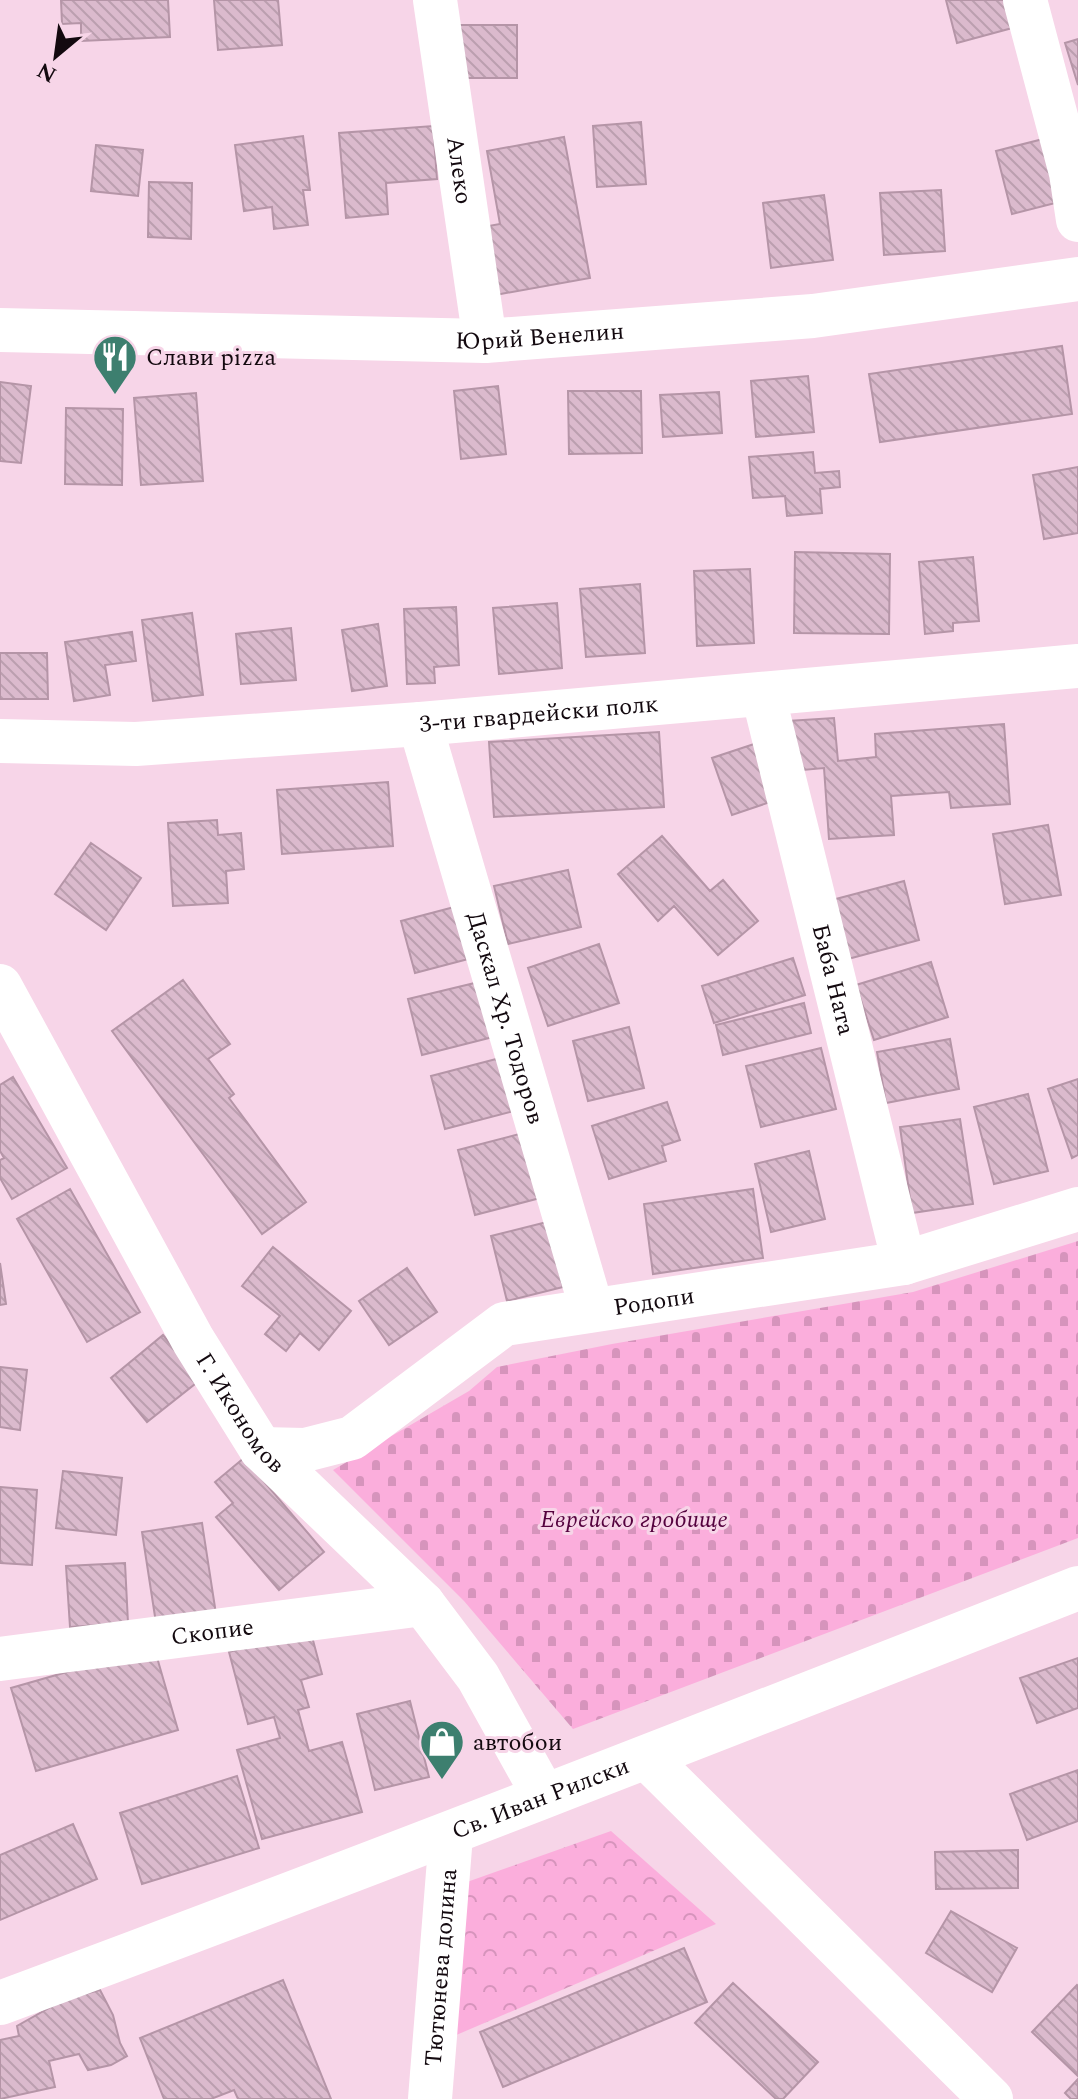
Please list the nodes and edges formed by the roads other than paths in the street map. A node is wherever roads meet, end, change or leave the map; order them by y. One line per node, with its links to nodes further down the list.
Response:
1 (435, 0): 6 (street, Алеко)
2 (1025, 0): 3 (street)
3 (1078, 220)
4 (1078, 279): 6 (street, Юрий Венелин)
5 (0, 330): 6 (street, Юрий Венелин)
6 (485, 341)
7 (1078, 666): 8 (street, 3-ти гвардейски полк)
8 (763, 694): 9 (street, 3-ти гвардейски полк); 14 (street, Баба Ната)
9 (420, 724): 10 (street, 3-ти гвардейски полк); 15 (street, Даскал Хр. Тодоров)
10 (19, 742): 11 (street)
11 (0, 772)
12 (0, 986): 16 (street, Г. Икономов)
13 (1078, 1209): 14 (street, Родопи)
14 (904, 1263): 15 (street, Родопи)
15 (592, 1310): 16 (street, Родопи)
16 (261, 1449): 18 (street, Г. Икономов)
17 (1078, 1588): 20 (street, Св. Иван Рилски)
18 (423, 1604): 19 (street, Скопие); 21 (street, Г. Икономов)
19 (0, 1659)
20 (647, 1758): 21 (street, Св. Иван Рилски); 25 (street)
21 (543, 1794): 22 (street, Св. Иван Рилски)
22 (451, 1835): 23 (street, Св. Иван Рилски); 24 (street, Тютюнева долина)
23 (0, 2003)
24 (430, 2099)
25 (991, 2099)

